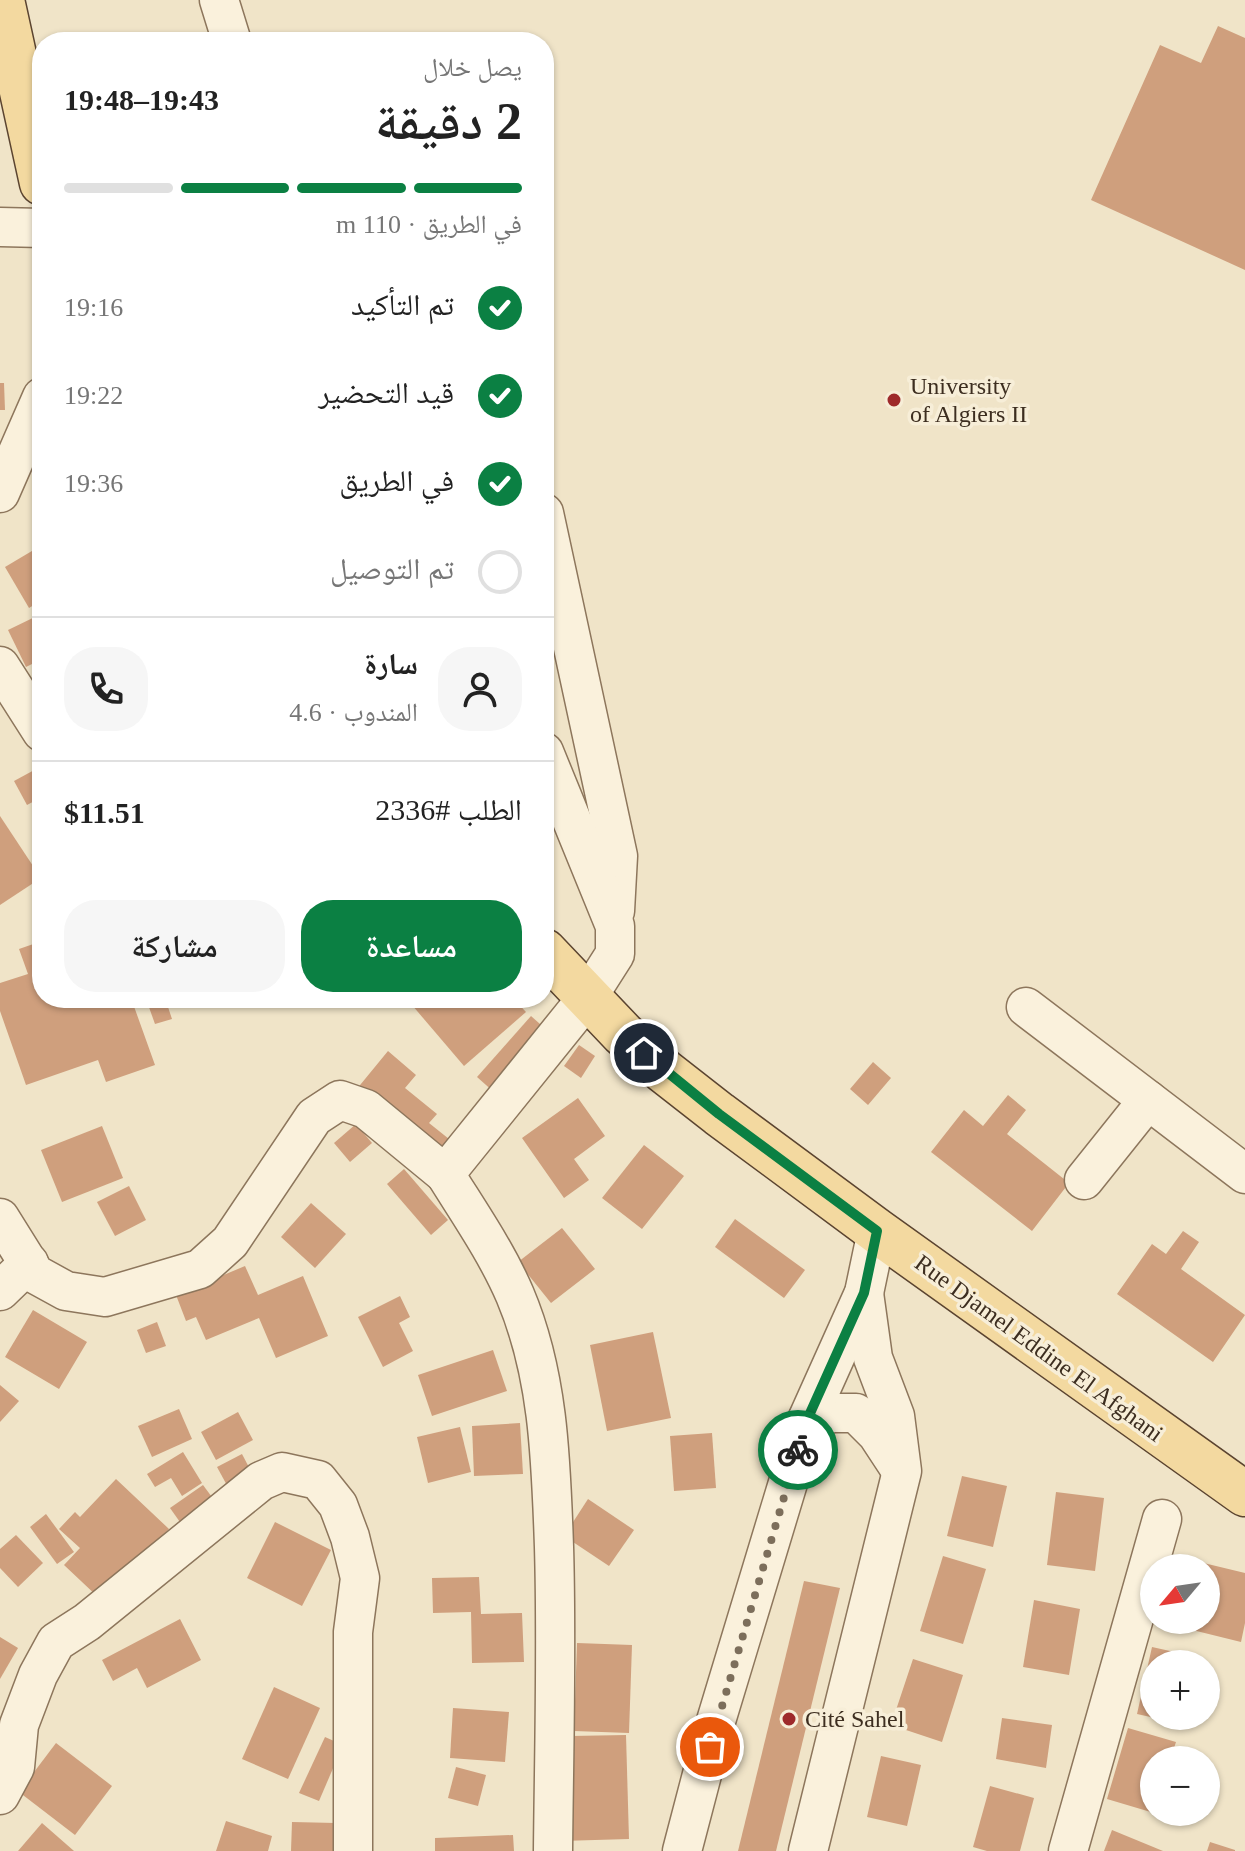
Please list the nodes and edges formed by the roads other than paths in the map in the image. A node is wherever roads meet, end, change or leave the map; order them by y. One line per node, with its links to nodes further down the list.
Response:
1 (2, 0): 4 (main road)
2 (219, 0): 3 (street)
3 (229, 32)
4 (32, 137)
5 (0, 227): 6 (street)
6 (32, 228)
7 (32, 420): 8 (street)
8 (0, 493)
9 (554, 559): 13 (street)
10 (0, 666): 11 (street)
11 (32, 716)
12 (554, 777): 13 (street)
13 (615, 926): 15 (street)
14 (554, 962): 15 (main road, Rue Djamel Eddine El Afghani)
15 (587, 998): 18 (street); 22 (main road, Rue Djamel Eddine El Afghani)
16 (1026, 1007): 17 (street)
17 (1148, 1100): 19 (street); 20 (street)
18 (445, 1174): 23 (street); 32 (street)
19 (1245, 1174)
20 (1084, 1180)
21 (0, 1218): 23 (street)
22 (877, 1231): 25 (street); 28 (main road, Rue Djamel Eddine El Afghani)
23 (29, 1263): 24 (street)
24 (0, 1291)
25 (864, 1293): 26 (street); 27 (street)
26 (807, 1420): 27 (street); 33 (street)
27 (902, 1471): 34 (street)
28 (1245, 1494)
29 (1162, 1519): 35 (street)
30 (0, 1795): 31 (street)
31 (353, 1851)
32 (553, 1851)
33 (682, 1851)
34 (808, 1851)
35 (1068, 1851)

